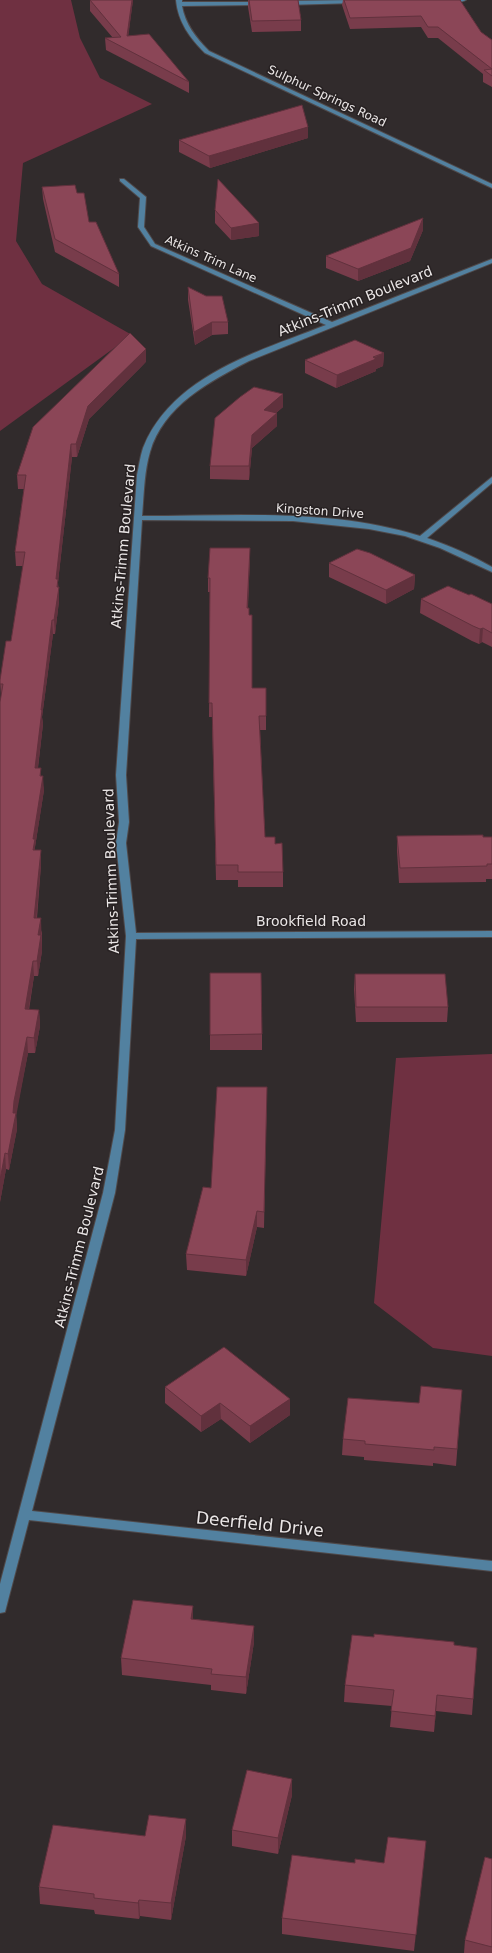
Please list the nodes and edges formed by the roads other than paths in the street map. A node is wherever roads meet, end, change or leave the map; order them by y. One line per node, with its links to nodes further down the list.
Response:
1 (439, 0): 2 (street)
2 (463, 0)
3 (179, 2): 5 (street); 8 (street, Sulphur Springs Road)
4 (360, 2): 6 (street)
5 (266, 3)
6 (282, 3)
7 (122, 180): 10 (street, Atkins Trim Lane)
8 (492, 186)
9 (492, 262): 10 (street, Atkins-Trimm Boulevard)
10 (333, 325): 12 (street, Atkins-Trimm Boulevard)
11 (492, 479): 13 (street)
12 (139, 518): 13 (street, Kingston Drive); 16 (street, Atkins-Trimm Boulevard)
13 (421, 539): 14 (street, Kingston Drive)
14 (492, 570)
15 (492, 934): 16 (street, Brookfield Road)
16 (130, 936): 17 (street, Atkins-Trimm Boulevard)
17 (24, 1516): 18 (street, Deerfield Drive); 19 (street, Atkins-Trimm Boulevard)
18 (492, 1566)
19 (0, 1608)

